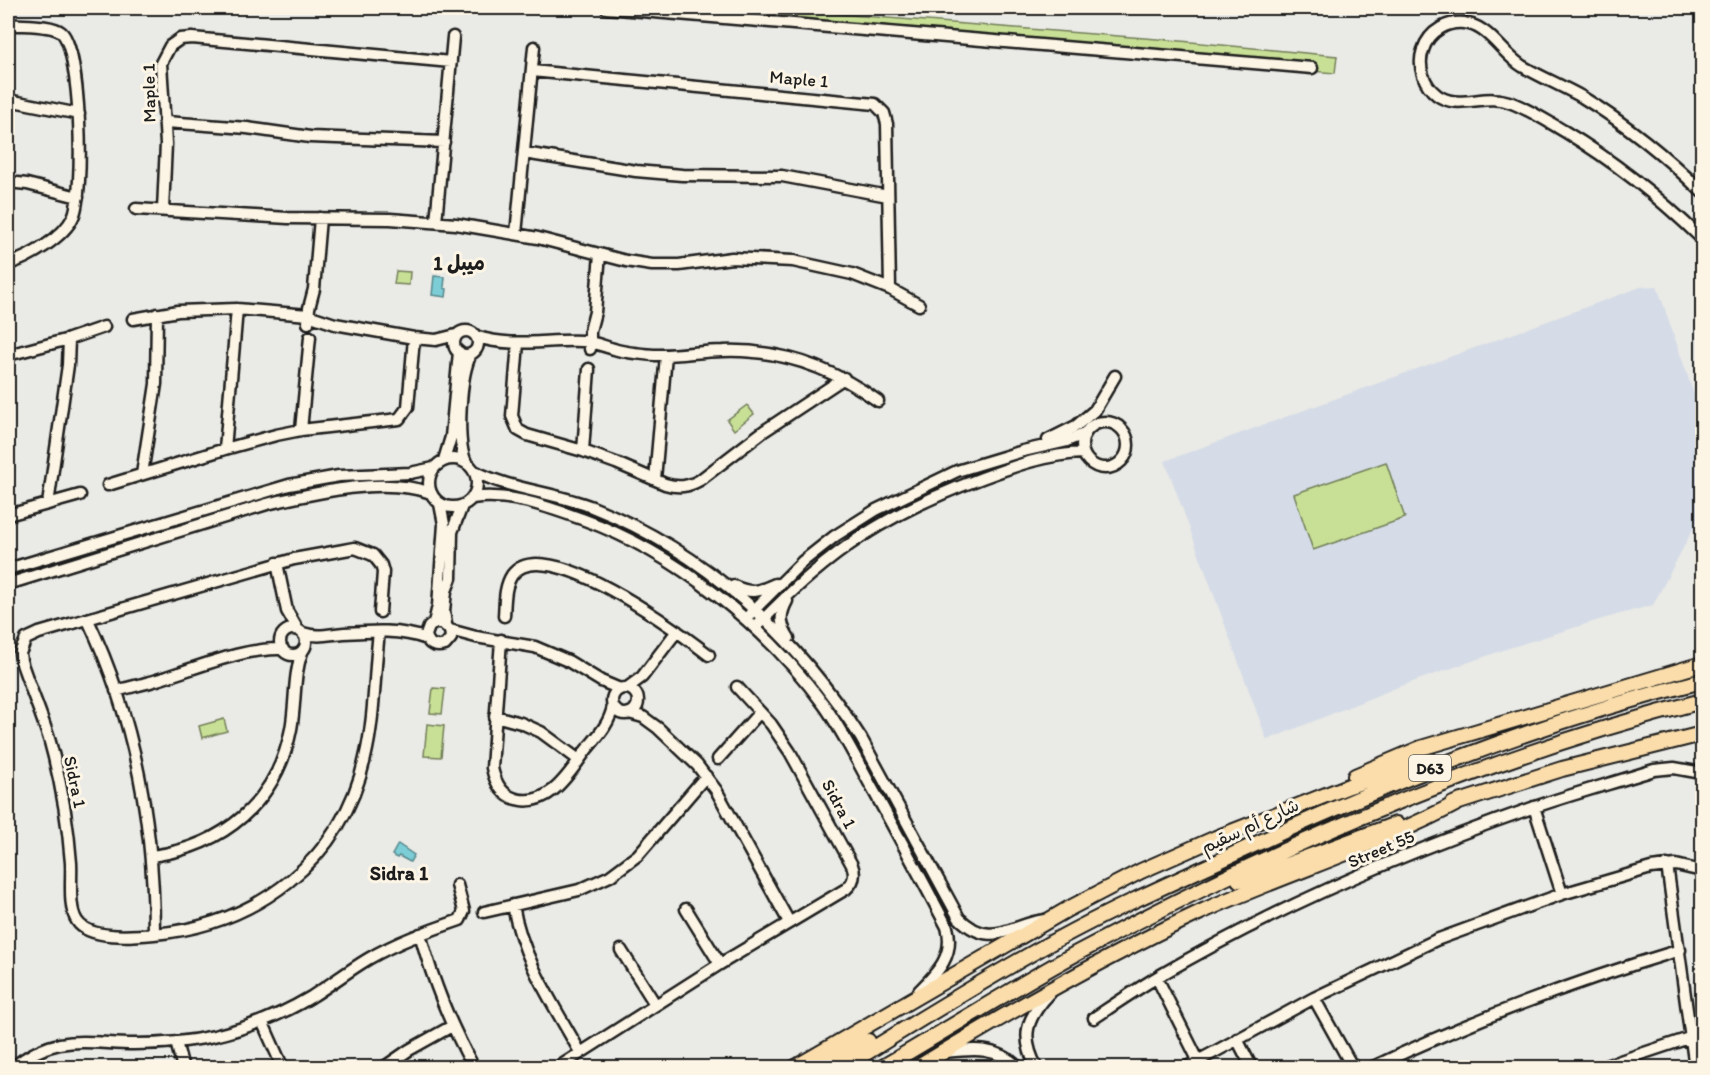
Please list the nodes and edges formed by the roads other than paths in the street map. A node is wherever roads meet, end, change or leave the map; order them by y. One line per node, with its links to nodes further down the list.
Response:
1 (606, 8): 6 (street)
2 (8, 24): 9 (street)
3 (453, 37): 5 (street)
4 (534, 47): 7 (street)
5 (451, 62): 10 (street, Maple 1); 11 (street)
6 (1312, 68)
7 (532, 71): 12 (street); 15 (street, Maple 1)
8 (8, 100): 9 (street)
9 (79, 114): 16 (street)
10 (166, 122): 11 (street); 18 (street, Maple 1)
11 (444, 142): 20 (street)
12 (524, 153): 15 (street); 21 (street)
13 (8, 182): 16 (street)
14 (1702, 192): 22 (street)
15 (888, 196): 25 (street, Maple 1)
16 (78, 197): 24 (street)
17 (136, 209): 18 (street)
18 (163, 210): 19 (street)
19 (320, 218): 20 (street); 30 (street)
20 (436, 222): 21 (street)
21 (516, 234): 23 (street)
22 (1702, 239)
23 (600, 254): 25 (street); 40 (street)
24 (8, 264)
25 (890, 289): 26 (street)
26 (919, 305)
27 (237, 309): 28 (street); 30 (street); 51 (street)
28 (157, 314): 29 (street); 59 (street)
29 (133, 319)
30 (311, 319): 34 (street)
31 (104, 327): 36 (street)
32 (456, 335): 35 (street); 37 (street); 41 (street)
33 (310, 337): 49 (street)
34 (414, 338): 37 (street); 49 (street)
35 (478, 338): 38 (street); 42 (street)
36 (69, 339): 43 (street); 65 (street)
37 (436, 340): 41 (street)
38 (497, 343): 39 (street); 42 (street)
39 (518, 343): 40 (street); 52 (street)
40 (593, 346): 44 (street)
41 (457, 350): 42 (street); 55 (street)
42 (474, 352): 56 (street)
43 (8, 355)
44 (666, 355): 47 (street); 60 (street)
45 (589, 369): 52 (street)
46 (1115, 376): 53 (street)
47 (843, 378): 48 (street); 60 (street)
48 (878, 401)
49 (301, 430): 51 (street)
50 (1084, 434): 53 (street); 54 (street); 54 (street)
51 (225, 449): 59 (street)
52 (583, 451): 60 (street)
53 (1023, 451): 71 (street)
54 (1083, 453): 74 (street)
55 (444, 460): 56 (street); 57 (street)
56 (466, 462): 58 (street)
57 (434, 468): 62 (street); 70 (street)
58 (474, 471): 64 (street); 72 (street)
59 (142, 474): 61 (street)
60 (654, 479)
61 (108, 485)
62 (431, 493): 66 (street); 73 (street)
63 (80, 495): 65 (street)
64 (472, 498): 67 (street); 77 (street)
65 (48, 504): 68 (street)
66 (440, 504): 67 (street); 81 (street)
67 (462, 506): 82 (street)
68 (8, 515)
69 (277, 563): 75 (street); 76 (street, Sidra 1); 80 (street, Sidra 1)
70 (8, 569)
71 (783, 580): 72 (street); 77 (street)
72 (725, 582): 77 (street)
73 (8, 584)
74 (792, 591): 79 (street); 96 (street)
75 (287, 611): 85 (street); 93 (street)
76 (380, 612)
77 (750, 614): 79 (street); 83 (street)
78 (504, 616): 84 (street)
79 (764, 619): 83 (street); 96 (street)
80 (88, 620): 102 (street); 131 (street, Sidra 1)
81 (431, 625): 82 (street); 87 (street); 90 (street)
82 (448, 627): 89 (street); 92 (street)
83 (755, 629): 140 (street)
84 (677, 631): 95 (street); 103 (street)
85 (301, 632): 88 (street); 93 (street); 94 (street)
86 (380, 632): 87 (street); 88 (street); 131 (street, Sidra 1)
87 (407, 632): 90 (street)
88 (322, 637): 94 (street)
89 (476, 637): 91 (street); 92 (street)
90 (427, 639): 92 (street)
91 (501, 640): 99 (street); 108 (street)
92 (449, 642)
93 (285, 644): 94 (street); 98 (street); 102 (street)
94 (303, 650): 98 (street)
95 (709, 655)
96 (802, 659): 129 (street)
97 (1702, 664): 119 (main road, شارع أم سقيم / D63)
98 (296, 678): 120 (street)
99 (601, 681): 103 (street); 105 (street)
100 (1702, 681): 112 (main road, شارع أم سقيم / D63)
101 (737, 687): 106 (street, Sidra 1)
102 (116, 691): 120 (street)
103 (630, 693): 105 (street); 107 (street); 109 (street)
104 (1702, 701): 124 (main road, شارع أم سقيم / D63)
105 (613, 702): 107 (street); 110 (street)
106 (760, 712): 113 (street); 130 (street, Sidra 1)
107 (626, 713): 109 (street); 110 (street)
108 (495, 716): 114 (street); 114 (street)
109 (648, 719): 116 (street)
110 (607, 724): 114 (street)
111 (1702, 734): 117 (main road, شارع أم سقيم / D63)
112 (1462, 756): 119 (main road); 138 (main road, شارع أم سقيم / D63)
113 (718, 759)
114 (579, 760)
115 (1702, 773): 118 (street, Street 55)
116 (706, 776): 126 (street); 130 (street)
117 (1461, 801): 124 (main road, شارع أم سقيم / D63); 137 (main road)
118 (1534, 807): 125 (street); 136 (street, Street 55)
119 (1216, 838): 129 (main road)
120 (152, 856): 131 (street)
121 (1667, 865): 122 (street); 125 (street); 134 (street)
122 (1702, 871)
123 (457, 885): 132 (street)
124 (1202, 890): 162 (main road, شارع أم سقيم / D63)
125 (1562, 894): 139 (street)
126 (513, 905): 128 (street); 148 (street)
127 (686, 909): 135 (street)
128 (484, 912)
129 (1052, 919): 140 (main road)
130 (789, 922): 135 (street, Sidra 1)
131 (154, 934)
132 (420, 934): 143 (street); 144 (street)
133 (621, 950): 141 (street)
134 (1680, 950): 145 (street); 168 (street)
135 (720, 964): 141 (street, Sidra 1)
136 (1157, 978): 142 (street, Street 55); 150 (street)
137 (1061, 982): 149 (main road); 151 (street)
138 (977, 987): 160 (main road); 161 (main road, شارع أم سقيم / D63)
139 (1314, 998): 146 (street); 167 (street)
140 (908, 1002): 159 (main road)
141 (655, 1004): 148 (street, Sidra 1)
142 (1094, 1018)
143 (262, 1021): 147 (street); 155 (street)
144 (452, 1026): 156 (street); 157 (street)
145 (1692, 1037): 152 (street); 169 (street)
146 (1237, 1039): 150 (street); 166 (street)
147 (176, 1042): 153 (street); 154 (street)
148 (580, 1052): 158 (street, Sidra 1)
149 (942, 1052): 163 (main road); 164 (street)
150 (1198, 1060): 165 (street)
151 (1037, 1067)
152 (1604, 1067)
153 (12, 1068)
154 (183, 1068)
155 (283, 1068)
156 (383, 1068)
157 (474, 1068)
158 (557, 1068)
159 (794, 1068)
160 (819, 1068)
161 (842, 1068)
162 (881, 1068)
163 (917, 1068)
164 (1018, 1068)
165 (1185, 1068)
166 (1252, 1068)
167 (1353, 1068)
168 (1371, 1068)
169 (1695, 1068)

